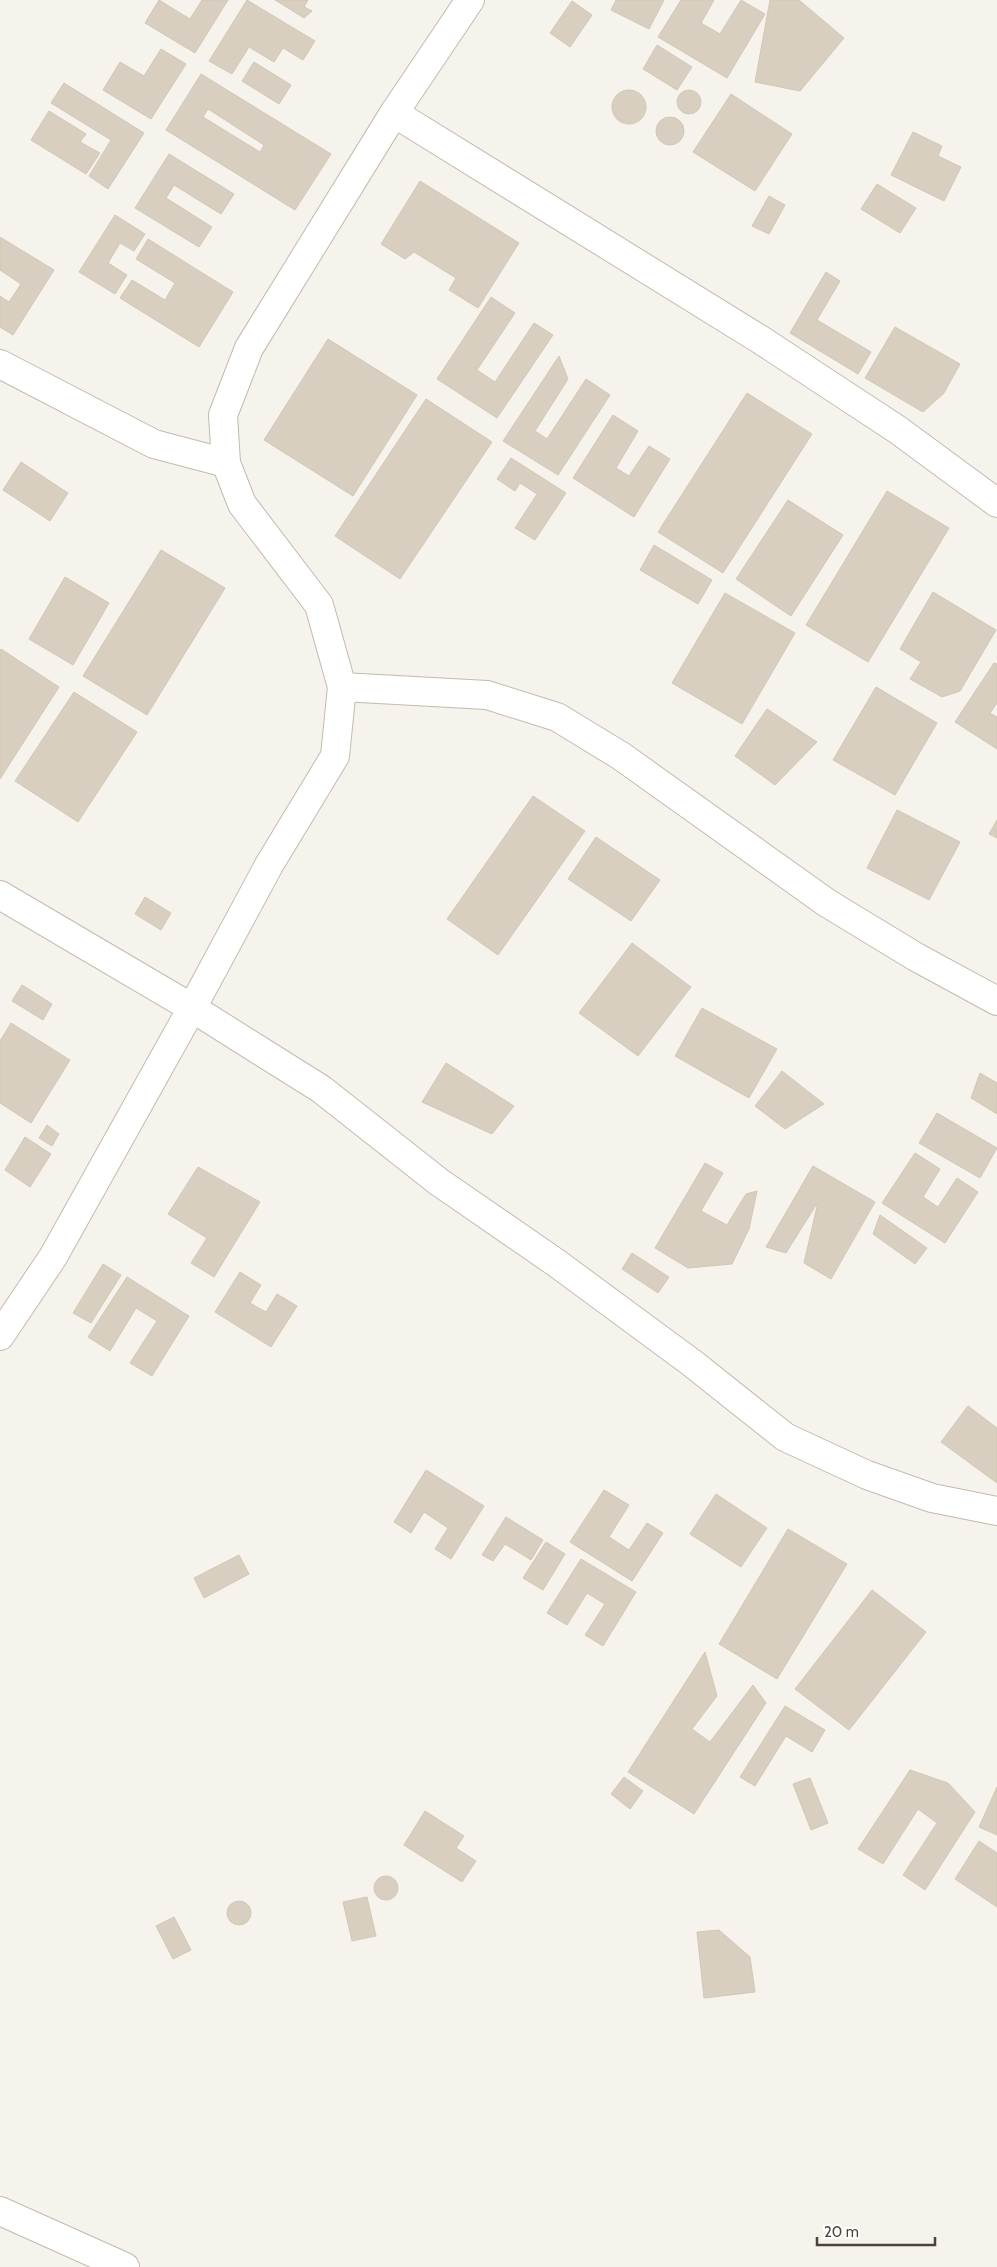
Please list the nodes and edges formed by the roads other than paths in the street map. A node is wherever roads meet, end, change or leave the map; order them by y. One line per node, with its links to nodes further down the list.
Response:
1 (470, 0): 2 (street)
2 (394, 113): 4 (street); 5 (street)
3 (0, 364): 4 (street)
4 (226, 463): 6 (street)
5 (997, 503)
6 (342, 687): 8 (street); 9 (street)
7 (0, 895): 9 (street)
8 (997, 1001)
9 (192, 1008): 10 (street); 11 (street)
10 (0, 1336)
11 (997, 1511)
12 (0, 2211): 13 (street)
13 (125, 2267)

